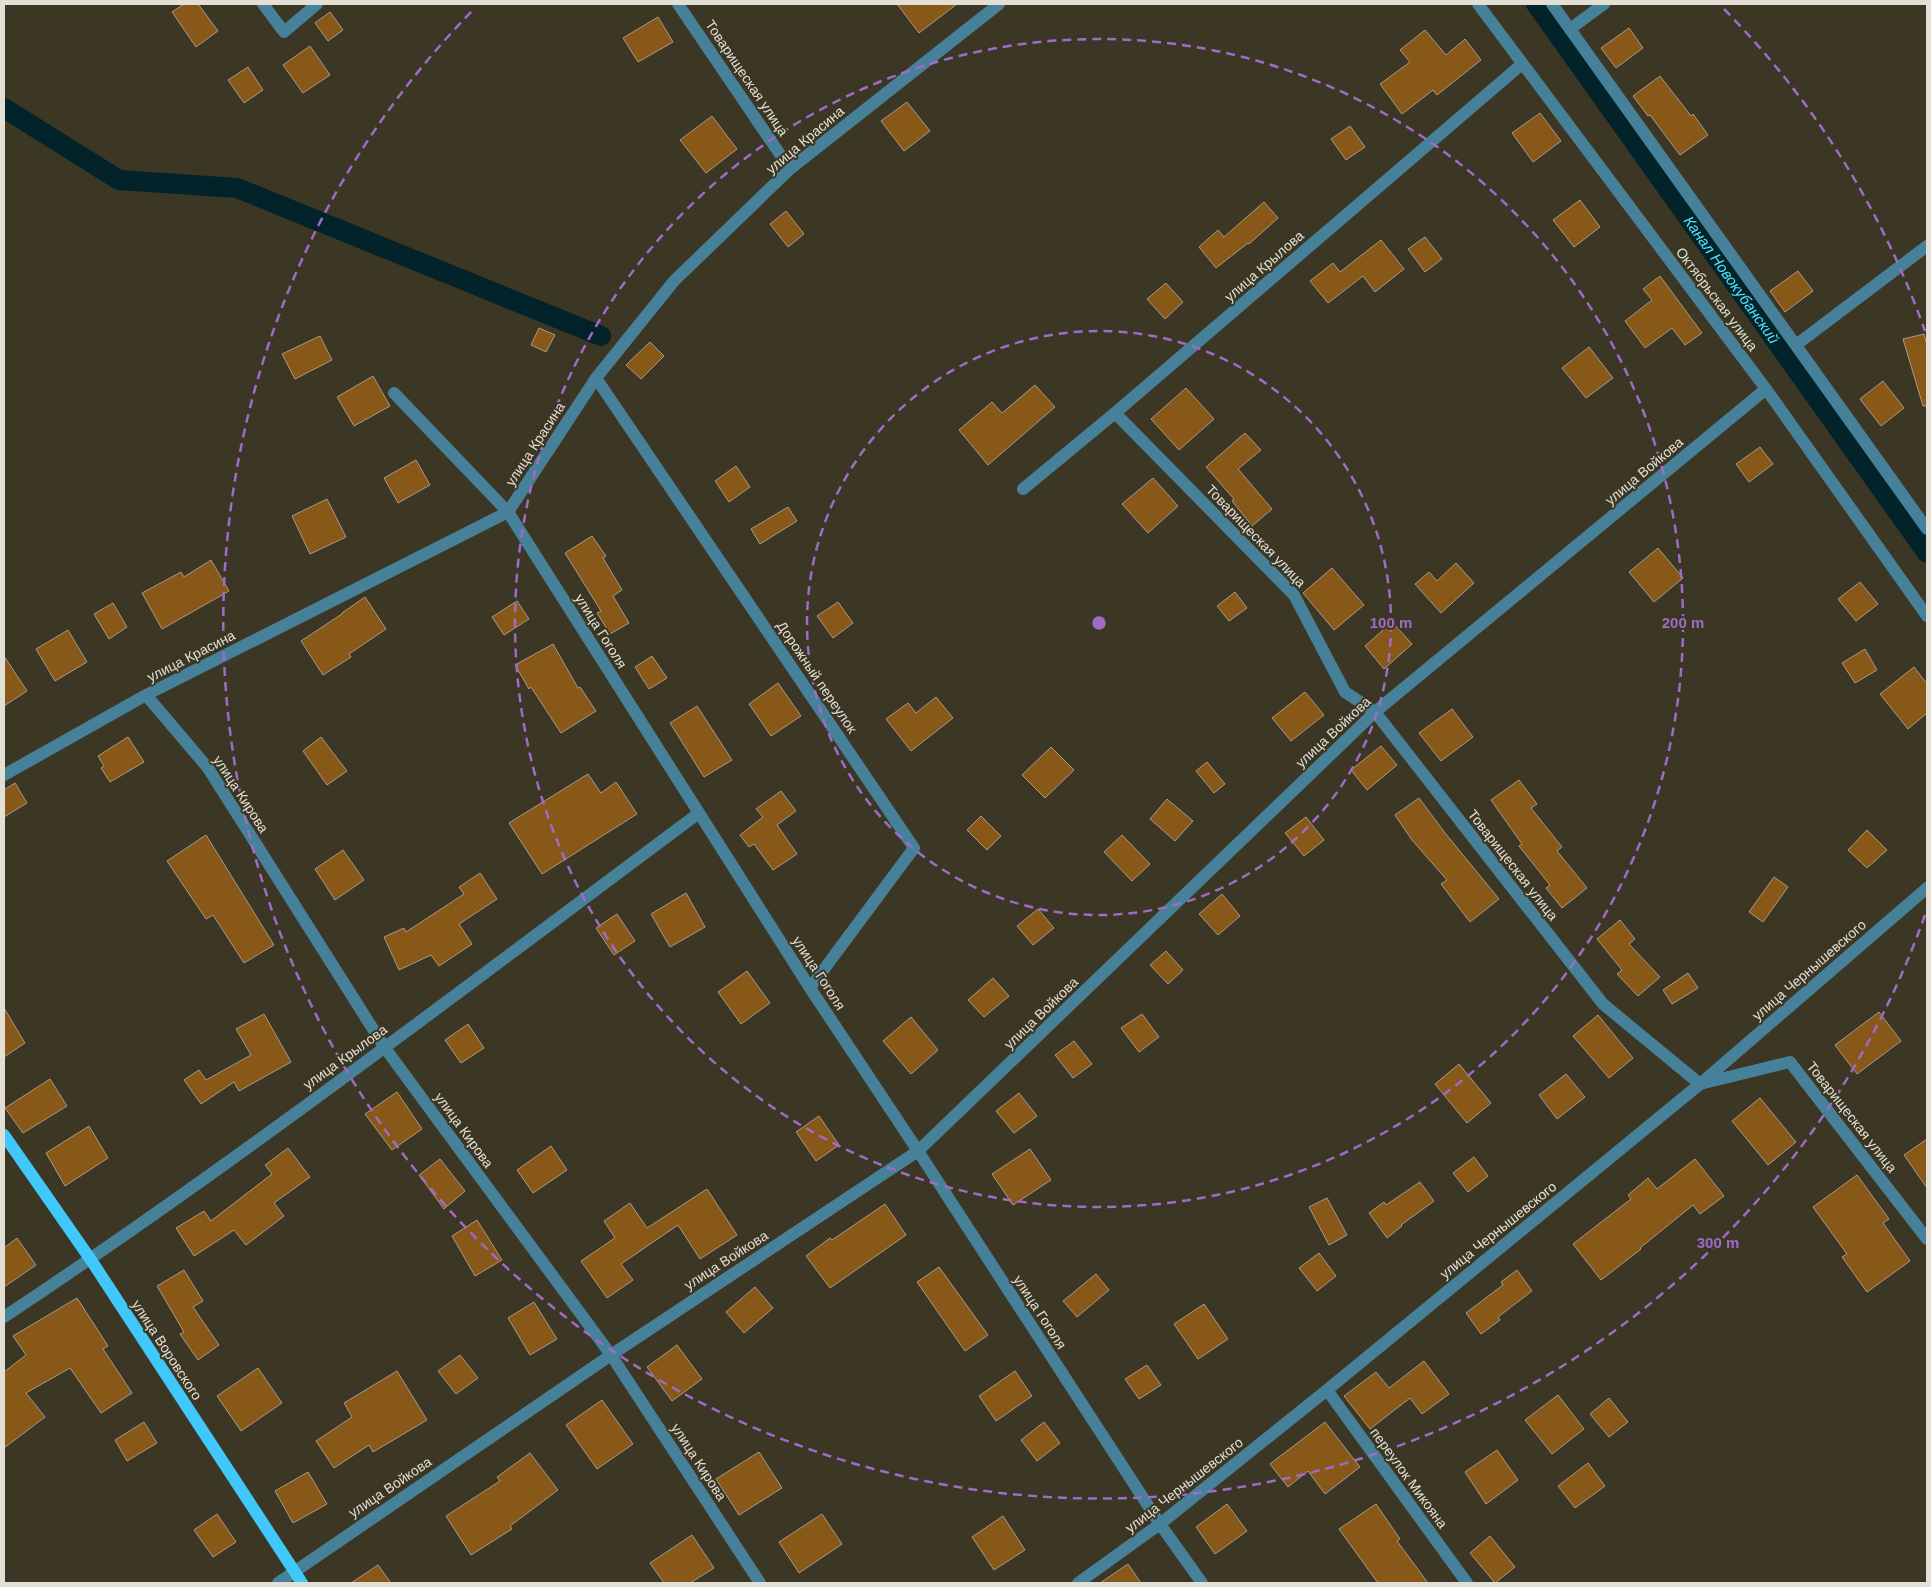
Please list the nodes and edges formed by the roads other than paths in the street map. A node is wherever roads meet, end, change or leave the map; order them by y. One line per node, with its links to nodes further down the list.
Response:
1 (263, 4): 2 (street)
2 (317, 4)
3 (678, 4): 10 (street, Товарищеская улица)
4 (999, 4): 10 (street, улица Красина)
5 (1478, 4): 9 (street, Октябрьская улица)
6 (1552, 4): 8 (street)
7 (1604, 4): 8 (street)
8 (1570, 30): 12 (street)
9 (1522, 64): 14 (street, Октябрьская улица); 16 (street, улица Крылова)
10 (790, 169): 13 (street, улица Красина)
11 (1927, 246): 12 (street)
12 (1796, 345): 19 (street)
13 (596, 378): 18 (street, улица Красина); 26 (street, Дорожный переулок)
14 (1766, 389): 20 (street, Октябрьская улица); 22 (street, улица Войкова)
15 (394, 393): 18 (street, улица Гоголя)
16 (1115, 413): 17 (street, улица Крылова); 22 (street, Товарищеская улица)
17 (1023, 489)
18 (508, 512): 21 (street, улица Красина); 24 (street, улица Гоголя)
19 (1927, 529)
20 (1927, 616)
21 (146, 695): 23 (street, улица Красина); 27 (street, улица Кирова)
22 (1375, 712): 28 (street, Товарищеская улица); 30 (street, улица Войкова)
23 (4, 775)
24 (699, 813): 26 (street, улица Гоголя); 27 (street, улица Крылова)
25 (1927, 888): 28 (street, улица Чернышевского)
26 (810, 988): 30 (street, улица Гоголя)
27 (385, 1048): 32 (street, улица Крылова); 34 (street, улица Кирова)
28 (1700, 1084): 31 (street, Товарищеская улица); 35 (street, улица Чернышевского)
29 (4, 1136): 32 (main road, улица Воровского)
30 (918, 1151): 34 (street, улица Войкова); 36 (street, улица Гоголя)
31 (1927, 1239)
32 (91, 1260): 33 (street, улица Крылова); 37 (main road, улица Воровского)
33 (4, 1317)
34 (611, 1355): 37 (street, улица Войкова); 40 (street, улица Кирова)
35 (1327, 1390): 36 (street, улица Чернышевского); 43 (street, переулок Микояна)
36 (1160, 1524): 41 (street, улица Чернышевского); 42 (street, улица Гоголя)
37 (294, 1572): 38 (street, улица Войкова); 39 (main road, улица Воровского)
38 (278, 1583)
39 (302, 1583)
40 (760, 1583)
41 (1078, 1583)
42 (1202, 1583)
43 (1467, 1583)

